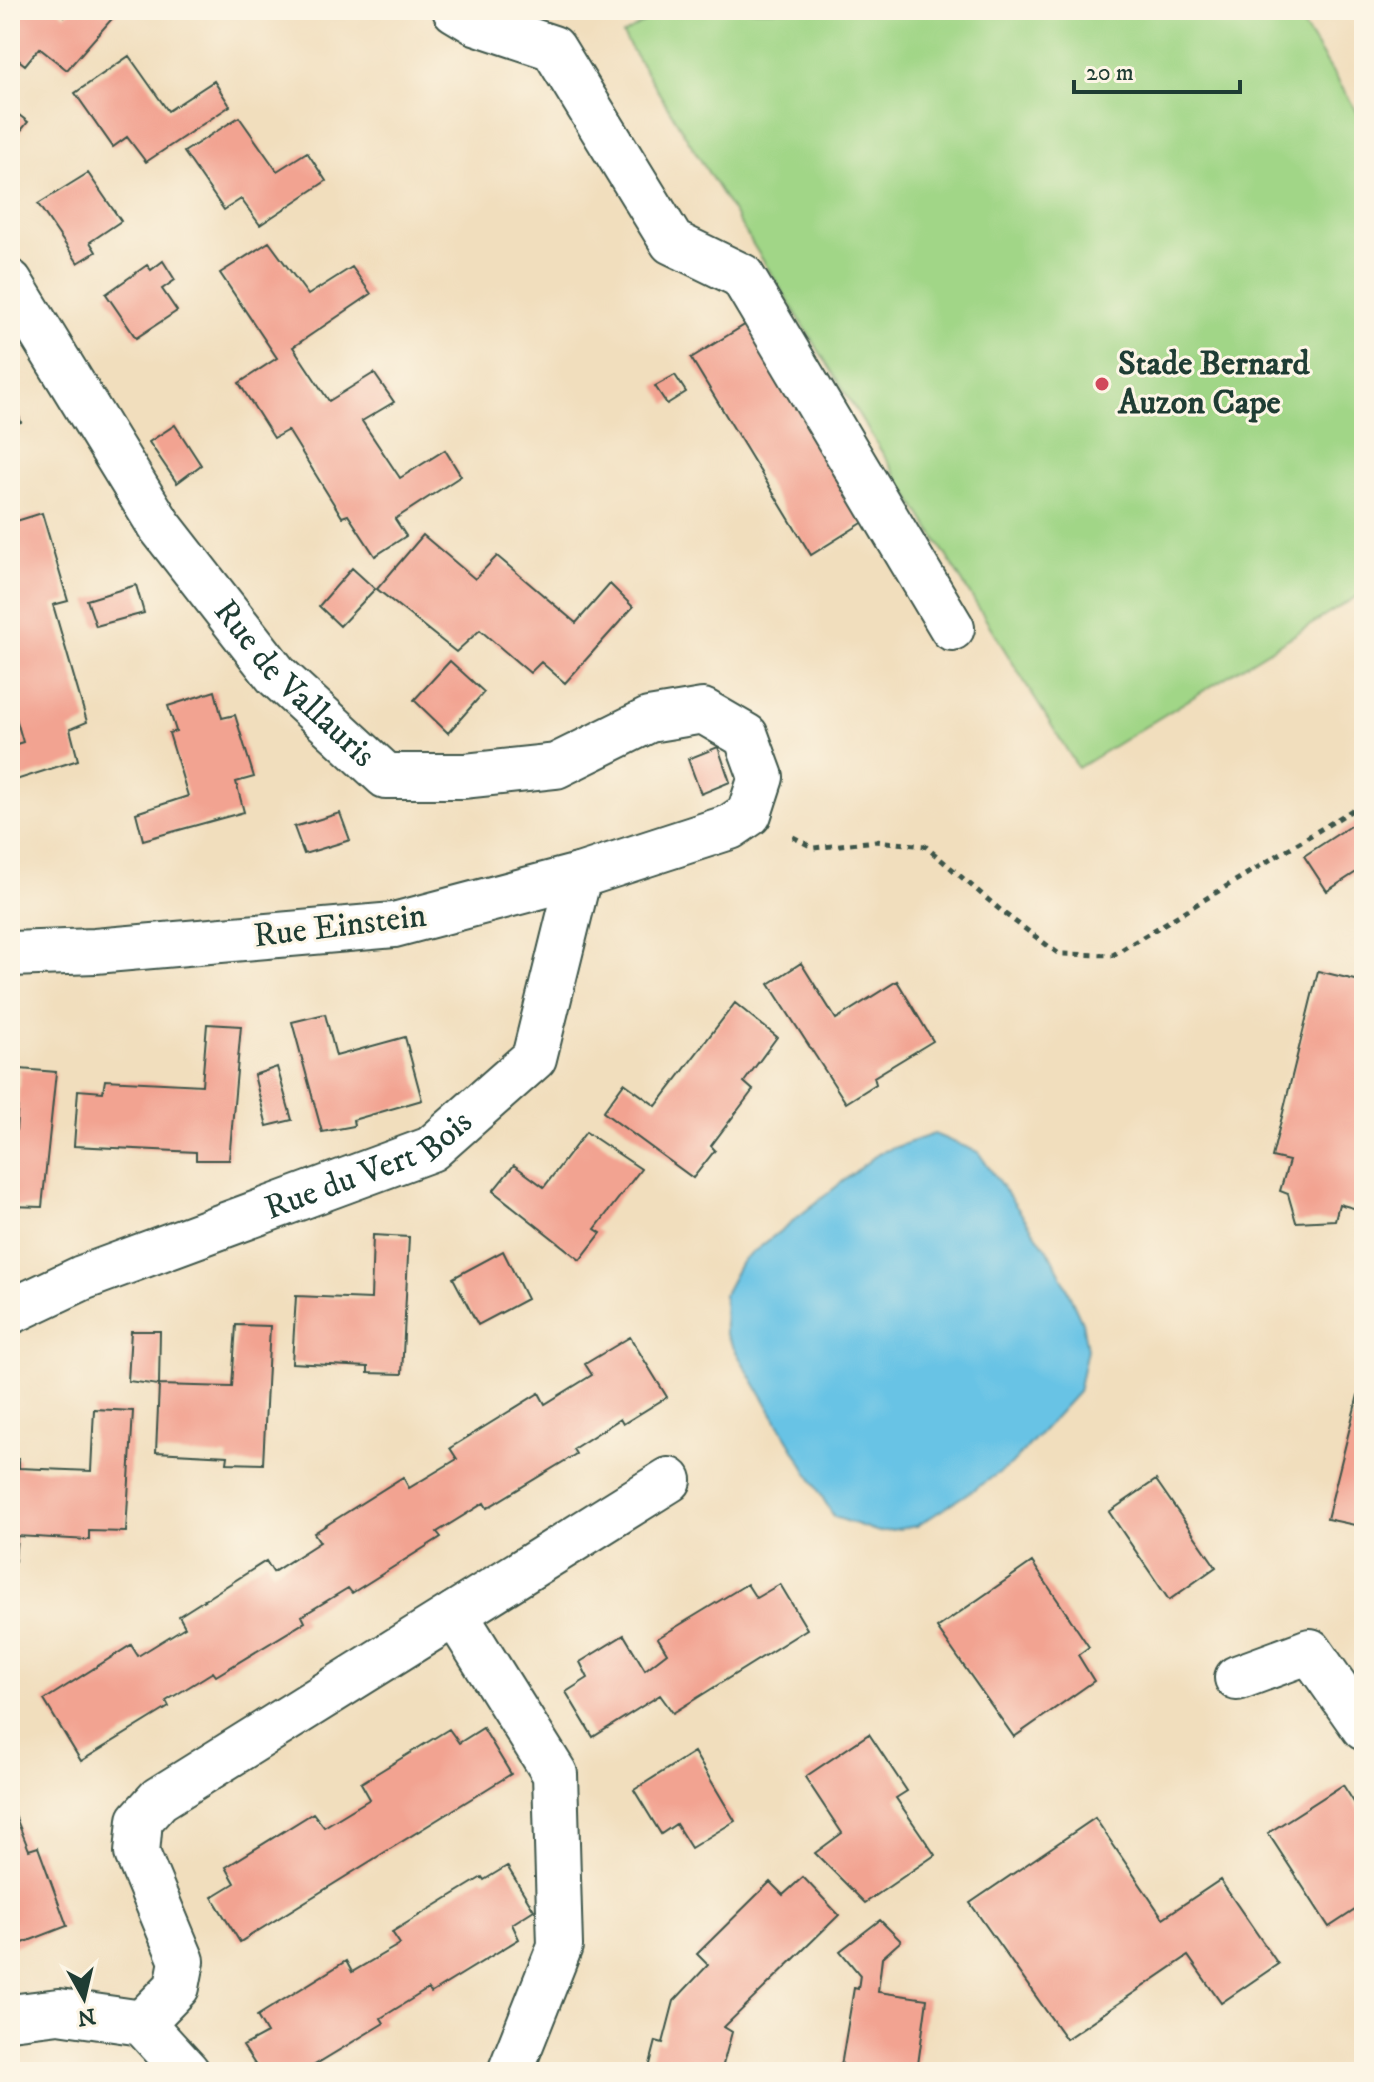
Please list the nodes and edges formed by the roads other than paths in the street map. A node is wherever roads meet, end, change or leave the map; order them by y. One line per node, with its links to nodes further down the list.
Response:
1 (455, 10): 3 (street)
2 (10, 282): 4 (street, Rue de Vallauris)
3 (952, 628)
4 (749, 814): 5 (street, Rue Einstein)
5 (579, 876): 6 (street, Rue Einstein); 7 (street, Rue du Vert Bois)
6 (10, 954)
7 (10, 1312)
8 (669, 1480): 9 (street)
9 (455, 1614): 13 (street); 15 (street)
10 (1237, 1678): 11 (street)
11 (1364, 1728)
12 (10, 2017): 13 (street)
13 (142, 2023): 14 (street)
14 (187, 2072)
15 (510, 2072)

